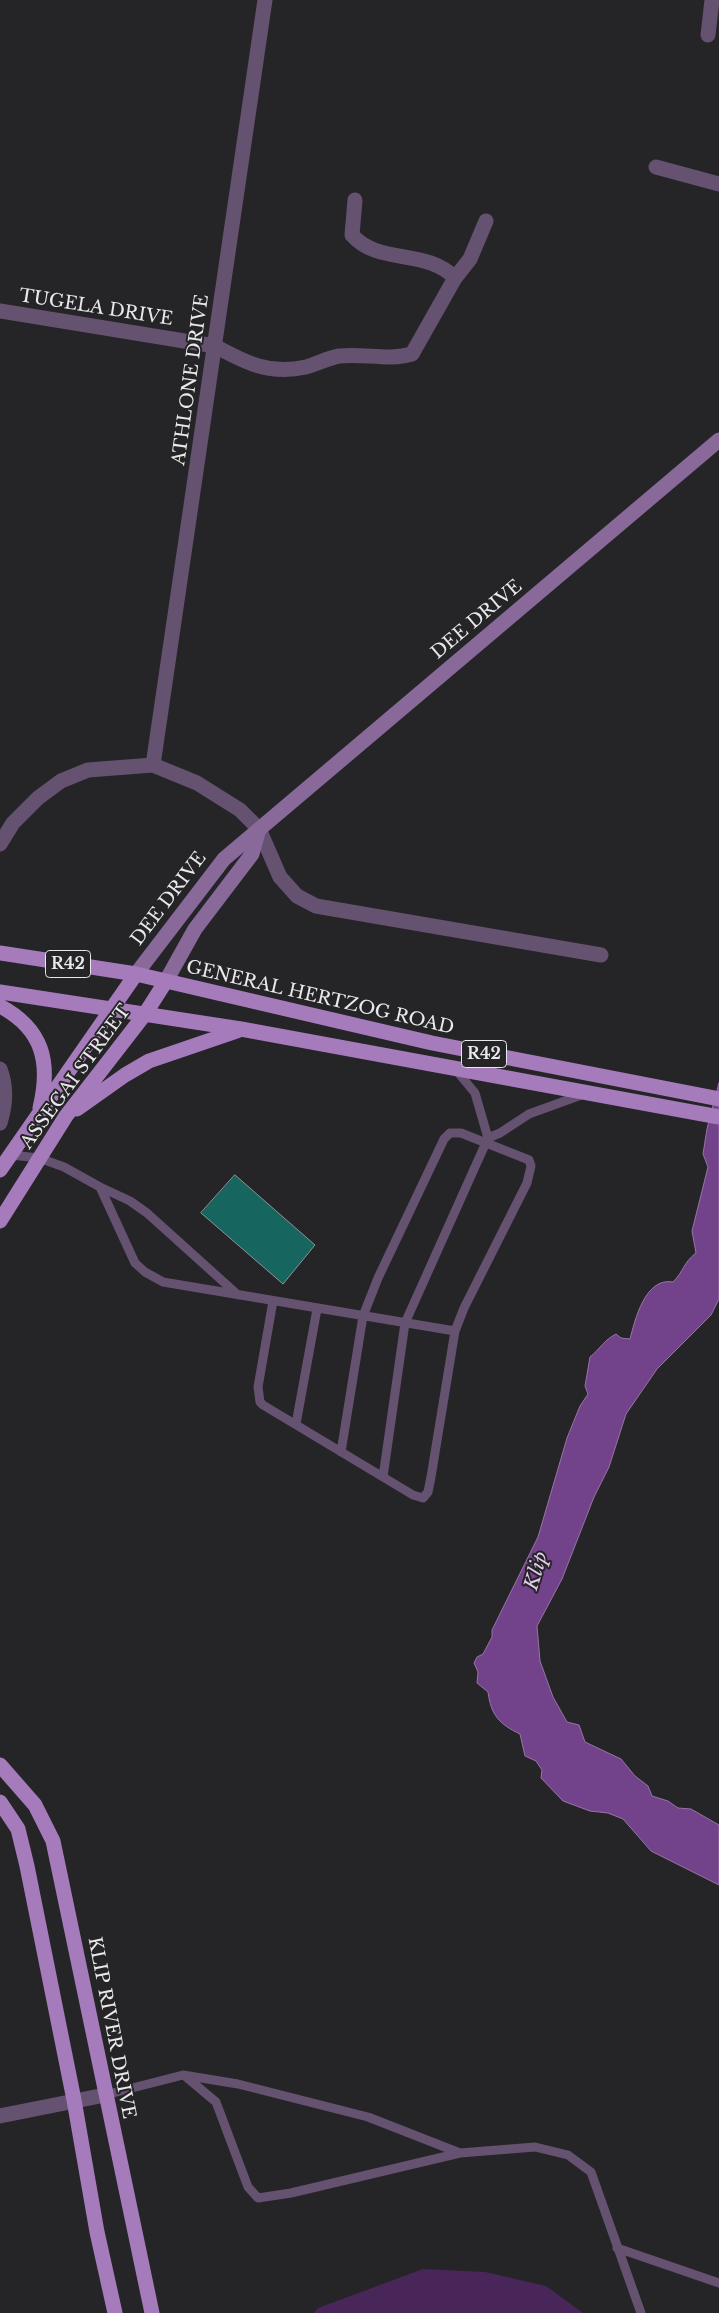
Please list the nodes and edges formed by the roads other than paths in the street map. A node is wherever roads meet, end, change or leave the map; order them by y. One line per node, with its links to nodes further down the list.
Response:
1 (265, 0): 10 (street, ATHLONE DRIVE)
2 (712, 0): 3 (street)
3 (708, 35)
4 (656, 167): 5 (street)
5 (719, 184)
6 (355, 200): 8 (street)
7 (486, 221): 8 (street, TUGELA DRIVE)
8 (455, 278): 10 (street, TUGELA DRIVE)
9 (0, 311): 10 (street, TUGELA DRIVE)
10 (215, 346): 12 (street, ATHLONE DRIVE)
11 (719, 440): 13 (street, DEE DRIVE)
12 (153, 765): 13 (street); 14 (street)
13 (259, 829): 16 (street); 17 (street, DEE DRIVE); 18 (street)
14 (0, 844)
15 (0, 953): 17 (main road, GENERAL HERTZOG ROAD / R42)
16 (601, 954)
17 (136, 974): 18 (main road, GENERAL HERTZOG ROAD / R42); 21 (main road, ASSEGAI STREET)
18 (166, 981): 22 (main road, ASSEGAI STREET); 27 (main road, GENERAL HERTZOG ROAD / R42)
19 (0, 992): 21 (main road, R42)
20 (0, 1006): 28 (main road)
21 (112, 1008): 22 (main road, R42); 28 (main road, ASSEGAI STREET)
22 (146, 1014): 23 (main road, R42); 29 (main road, ASSEGAI STREET)
23 (241, 1029): 24 (main road, R42); 29 (main road)
24 (452, 1067): 26 (main road, R42); 32 (lane)
25 (0, 1069): 31 (street)
26 (588, 1092): 30 (main road, R42); 32 (lane)
27 (719, 1099)
28 (38, 1116): 33 (main road, ASSEGAI STREET)
29 (66, 1116): 34 (main road, ASSEGAI STREET)
30 (719, 1117)
31 (0, 1123)
32 (487, 1140): 41 (lane); 42 (lane); 43 (lane)
33 (11, 1155): 34 (lane); 35 (main road, ASSEGAI STREET)
34 (39, 1158): 36 (lane); 37 (main road, ASSEGAI STREET)
35 (0, 1170)
36 (100, 1187): 38 (lane); 38 (lane)
37 (0, 1221)
38 (238, 1295): 39 (lane)
39 (272, 1301): 40 (lane); 44 (lane)
40 (317, 1309): 41 (lane); 44 (lane)
41 (363, 1316): 42 (lane); 45 (lane)
42 (405, 1323): 43 (lane); 46 (lane)
43 (455, 1331): 46 (lane)
44 (296, 1424): 45 (lane)
45 (341, 1452): 46 (lane)
46 (384, 1477)
47 (0, 1765): 50 (main road, KLIP RIVER DRIVE)
48 (0, 1802): 51 (main road)
49 (183, 2075): 50 (lane); 53 (lane); 53 (lane)
50 (105, 2095): 51 (street); 57 (main road, KLIP RIVER DRIVE)
51 (74, 2100): 52 (street); 56 (main road)
52 (0, 2116)
53 (460, 2153): 54 (lane)
54 (617, 2248): 55 (lane); 58 (lane)
55 (719, 2283)
56 (115, 2313)
57 (152, 2313)
58 (641, 2313)

